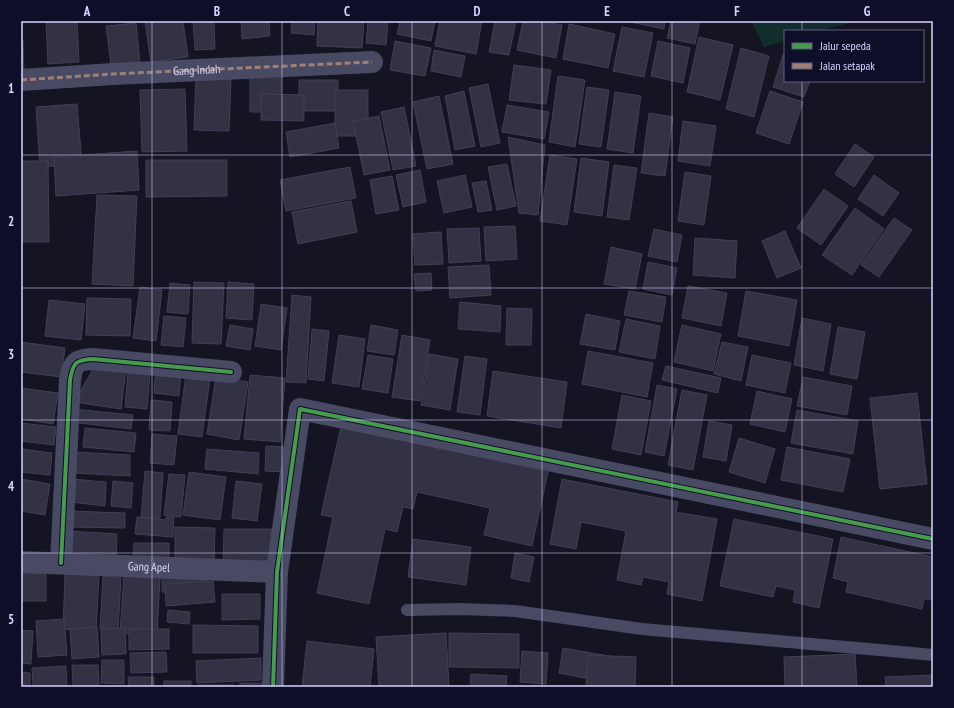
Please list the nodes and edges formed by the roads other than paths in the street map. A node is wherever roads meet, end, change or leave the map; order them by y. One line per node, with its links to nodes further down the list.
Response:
1 (372, 62): 2 (street, Gang Indah)
2 (21, 80)
3 (230, 372): 6 (street)
4 (933, 539): 7 (street)
5 (21, 562): 6 (street, Gang Apel)
6 (61, 563): 7 (street, Gang Apel)
7 (277, 572): 10 (street)
8 (408, 610): 9 (lane)
9 (933, 656)
10 (273, 687)

